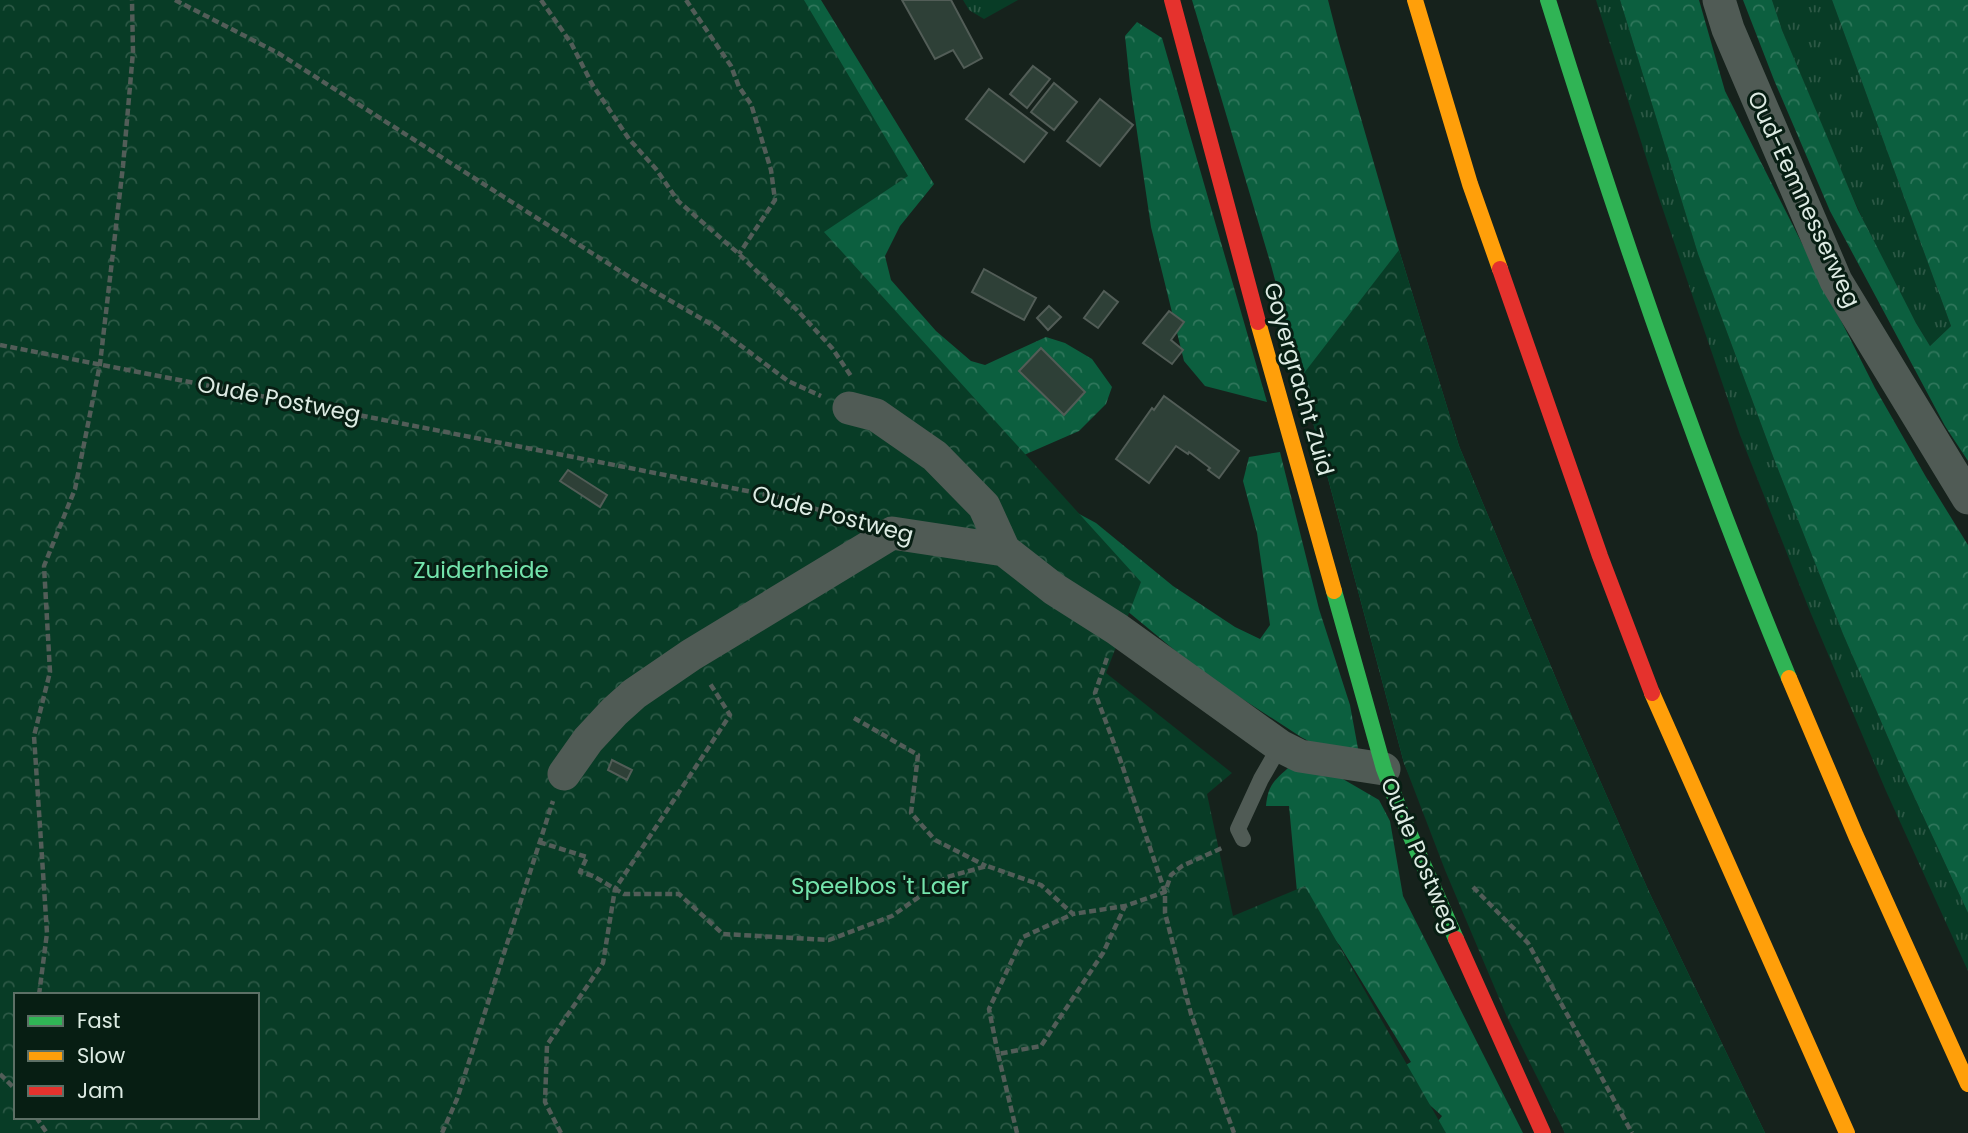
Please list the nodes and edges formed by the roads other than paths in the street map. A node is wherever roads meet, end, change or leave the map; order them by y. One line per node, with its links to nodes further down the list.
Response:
1 (1172, 0): 9 (main road, Goyergracht Zuid)
2 (1415, 0): 14 (main road)
3 (1548, 0): 12 (main road)
4 (1719, 0): 6 (street, Oud-Eemnesserweg)
5 (863, 412): 7 (street)
6 (1968, 498)
7 (1004, 550): 8 (street, Oude Postweg); 10 (street, Oude Postweg)
8 (1280, 746): 9 (street, Oude Postweg); 11 (lane)
9 (1384, 769): 13 (main road, Oude Postweg)
10 (564, 774)
11 (1242, 839)
12 (1968, 1084)
13 (1542, 1133)
14 (1847, 1133)

